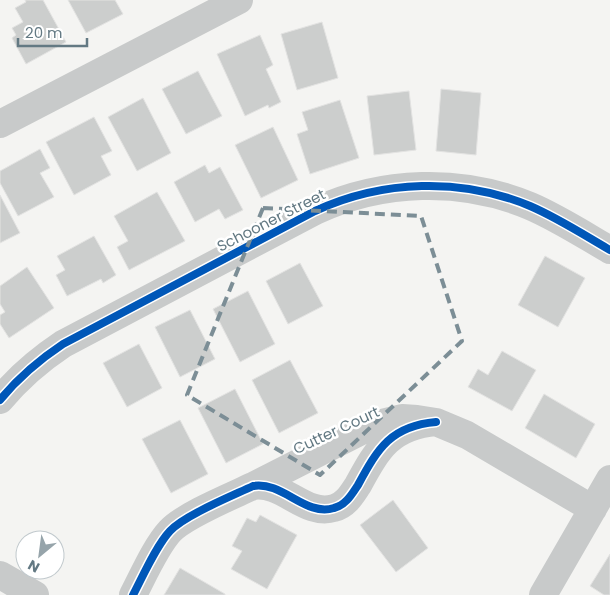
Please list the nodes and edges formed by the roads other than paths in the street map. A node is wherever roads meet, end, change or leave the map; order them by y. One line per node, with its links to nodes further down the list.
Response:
1 (239, 0): 2 (street)
2 (0, 124)
3 (610, 250): 4 (street, Schooner Street)
4 (0, 400)
5 (436, 422): 7 (street, Cutter Court); 7 (street, Cutter Court); 8 (street, Cutter Court)
6 (610, 479): 8 (street)
7 (252, 486): 11 (street, Cutter Court)
8 (593, 509): 12 (street)
9 (0, 575): 10 (street)
10 (35, 595)
11 (133, 595)
12 (544, 595)

